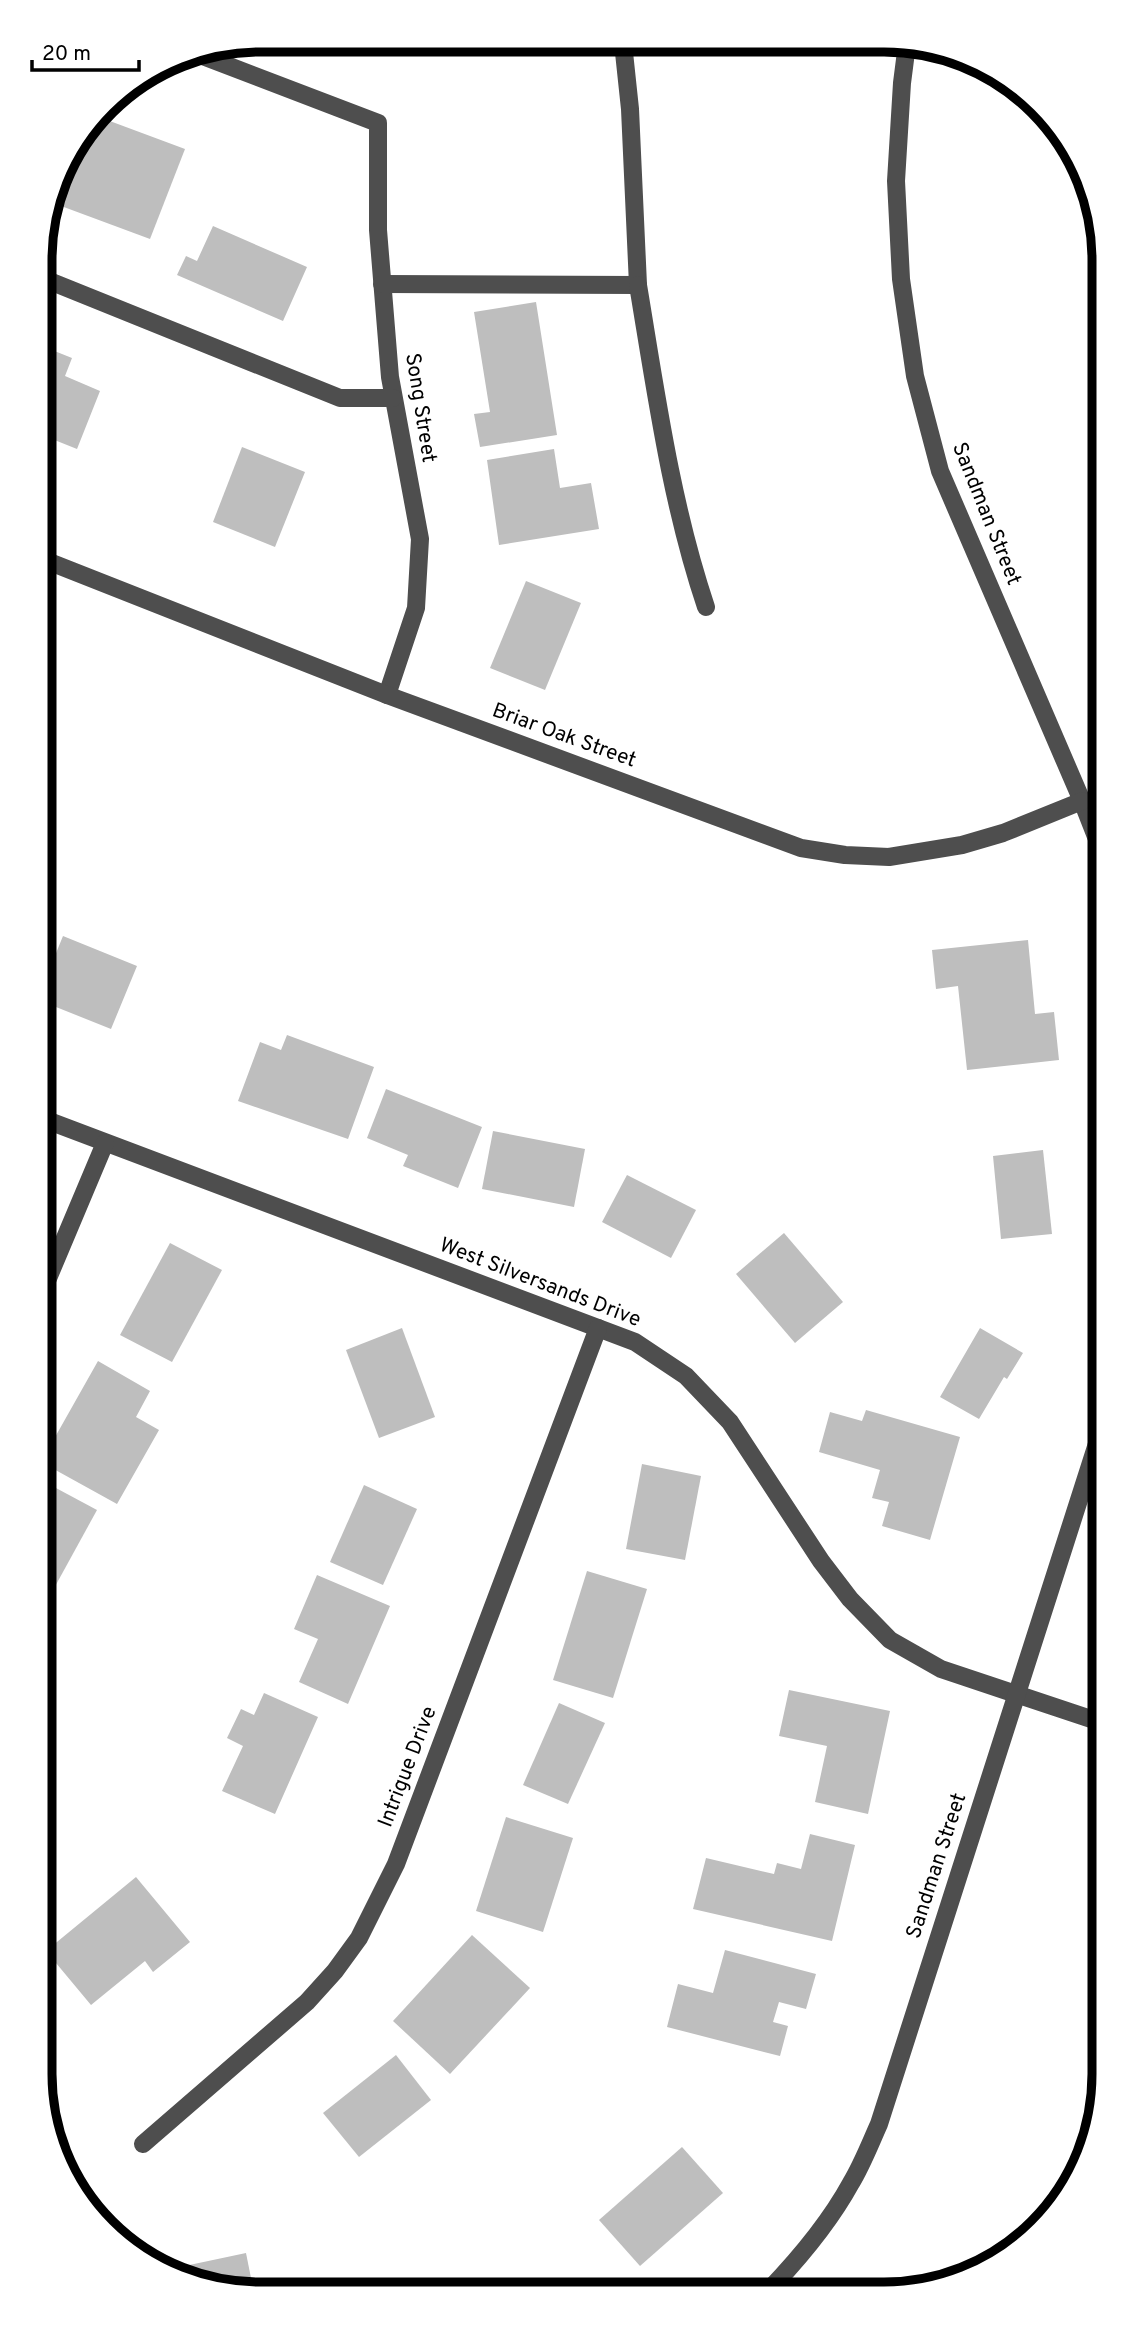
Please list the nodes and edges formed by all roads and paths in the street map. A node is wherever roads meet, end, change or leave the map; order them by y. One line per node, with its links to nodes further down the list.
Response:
1 (624, 52): 6 (street)
2 (906, 54): 11 (street, Sandman Street)
3 (210, 59): 5 (street, Song Street)
4 (53, 282): 7 (street)
5 (382, 284): 6 (street); 7 (street, Song Street)
6 (638, 285): 9 (street)
7 (393, 398): 10 (street, Song Street)
8 (53, 563): 10 (street, Briar Oak Street)
9 (706, 607)
10 (387, 695): 11 (street, Briar Oak Street)
11 (1083, 801): 12 (street, Sandman Street)
12 (1092, 824)
13 (53, 1123): 14 (street, West Silversands Drive)
14 (105, 1143): 15 (street); 16 (street, West Silversands Drive)
15 (52, 1268)
16 (598, 1328): 18 (street, West Silversands Drive); 20 (street, Intrigue Drive)
17 (1091, 1462): 18 (street, Sandman Street)
18 (1016, 1694): 19 (street, West Silversands Drive); 21 (street, Sandman Street)
19 (1091, 1719)
20 (143, 2144)
21 (777, 2282)

